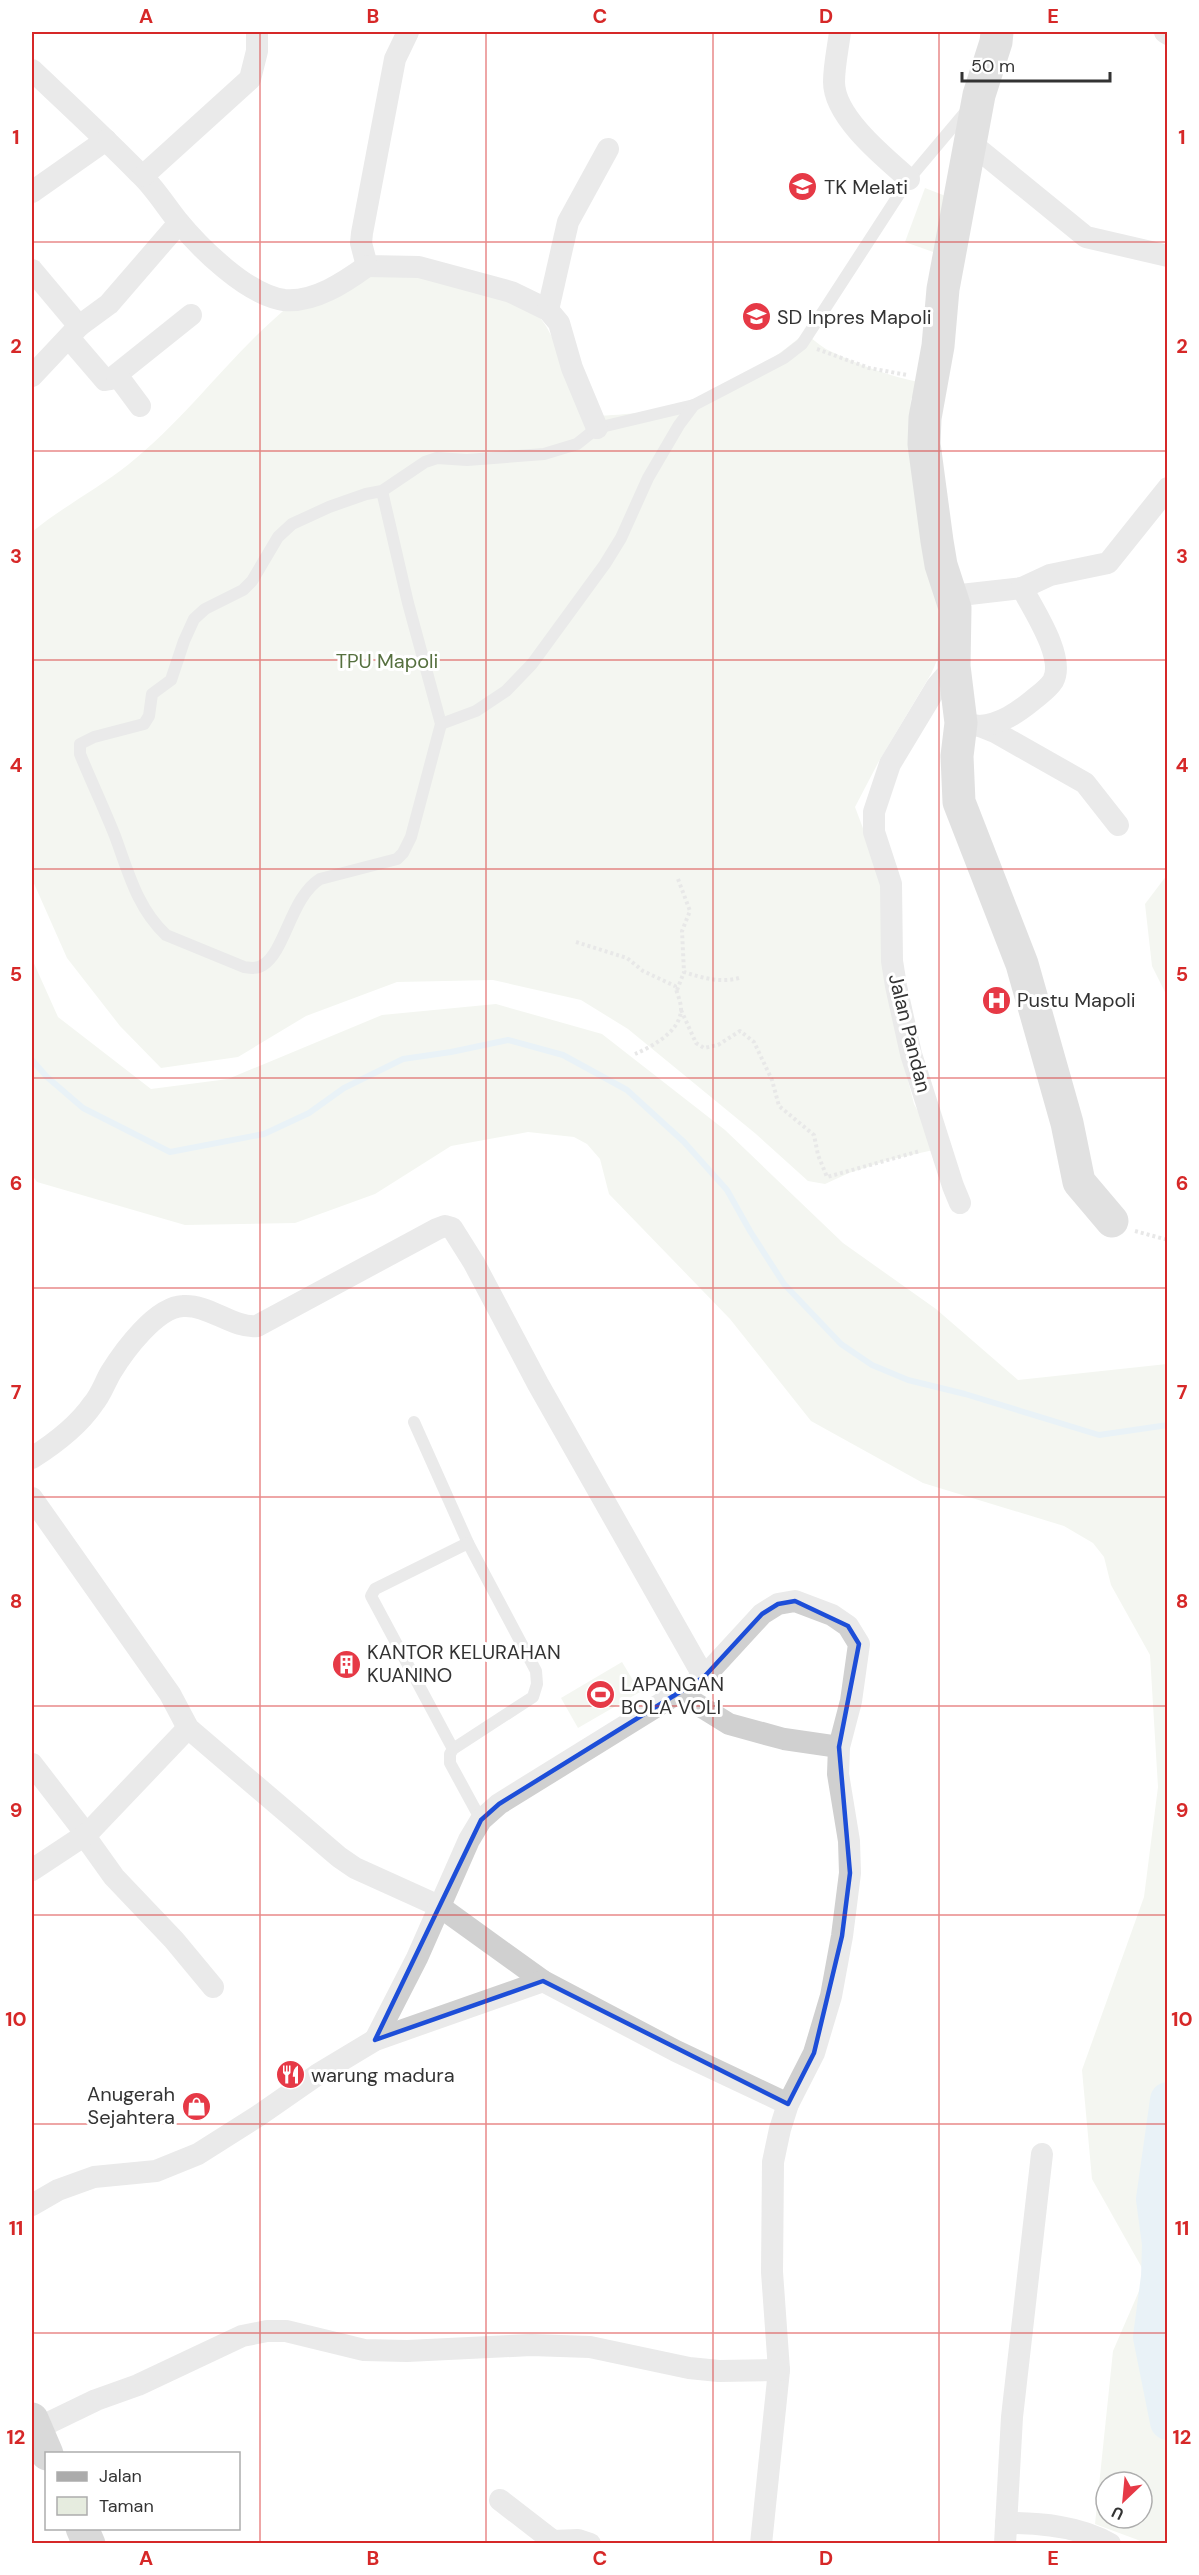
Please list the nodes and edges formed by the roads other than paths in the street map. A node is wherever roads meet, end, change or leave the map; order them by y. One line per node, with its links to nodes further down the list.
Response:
1 (257, 32): 10 (street)
2 (408, 32): 15 (street)
3 (840, 32): 11 (street)
4 (997, 32): 6 (street)
5 (32, 70): 7 (street)
6 (979, 95): 8 (street); 11 (lane)
7 (106, 140): 10 (street); 12 (street)
8 (972, 144): 14 (street); 28 (street)
9 (608, 149): 17 (street)
10 (143, 176): 13 (street)
11 (909, 179): 22 (lane)
12 (32, 192)
13 (179, 222): 15 (street); 19 (street)
14 (1167, 256)
15 (367, 266): 17 (street)
16 (32, 270): 19 (street)
17 (548, 310): 24 (street)
18 (191, 315): 20 (street)
19 (74, 332): 20 (street); 21 (street)
20 (117, 375): 23 (street)
21 (32, 376)
22 (694, 405): 24 (lane); 30 (lane)
23 (140, 406)
24 (597, 428): 26 (lane)
25 (1167, 488): 27 (street)
26 (382, 491): 30 (lane); 30 (lane)
27 (1022, 588): 28 (street); 31 (street)
28 (952, 596): 29 (street)
29 (954, 666): 31 (street); 33 (street, Jalan Pandan)
30 (441, 724)
31 (970, 725): 32 (street); 34 (street)
32 (1118, 825)
33 (960, 1203)
34 (1112, 1221)
35 (414, 1422): 38 (lane)
36 (32, 1458): 39 (street)
37 (32, 1498): 41 (street)
38 (468, 1543): 43 (lane); 43 (lane)
39 (704, 1677): 40 (street); 42 (street)
40 (679, 1693): 42 (street); 45 (street)
41 (188, 1728): 46 (street); 48 (street)
42 (839, 1747): 52 (street)
43 (453, 1749): 45 (lane)
44 (32, 1764): 46 (street)
45 (480, 1820): 48 (street)
46 (85, 1835): 47 (street); 50 (street)
47 (32, 1870)
48 (440, 1906): 49 (street); 51 (street)
49 (543, 1981): 51 (street); 52 (street)
50 (213, 1987)
51 (375, 2040): 54 (street)
52 (788, 2104): 55 (street)
53 (1042, 2154): 59 (street)
54 (32, 2205)
55 (779, 2370): 56 (street); 62 (street)
56 (38, 2434)
57 (500, 2500): 61 (street)
58 (82, 2530): 60 (main road)
59 (1005, 2533): 63 (street)
60 (89, 2544)
61 (590, 2544)
62 (760, 2544)
63 (1110, 2544)

